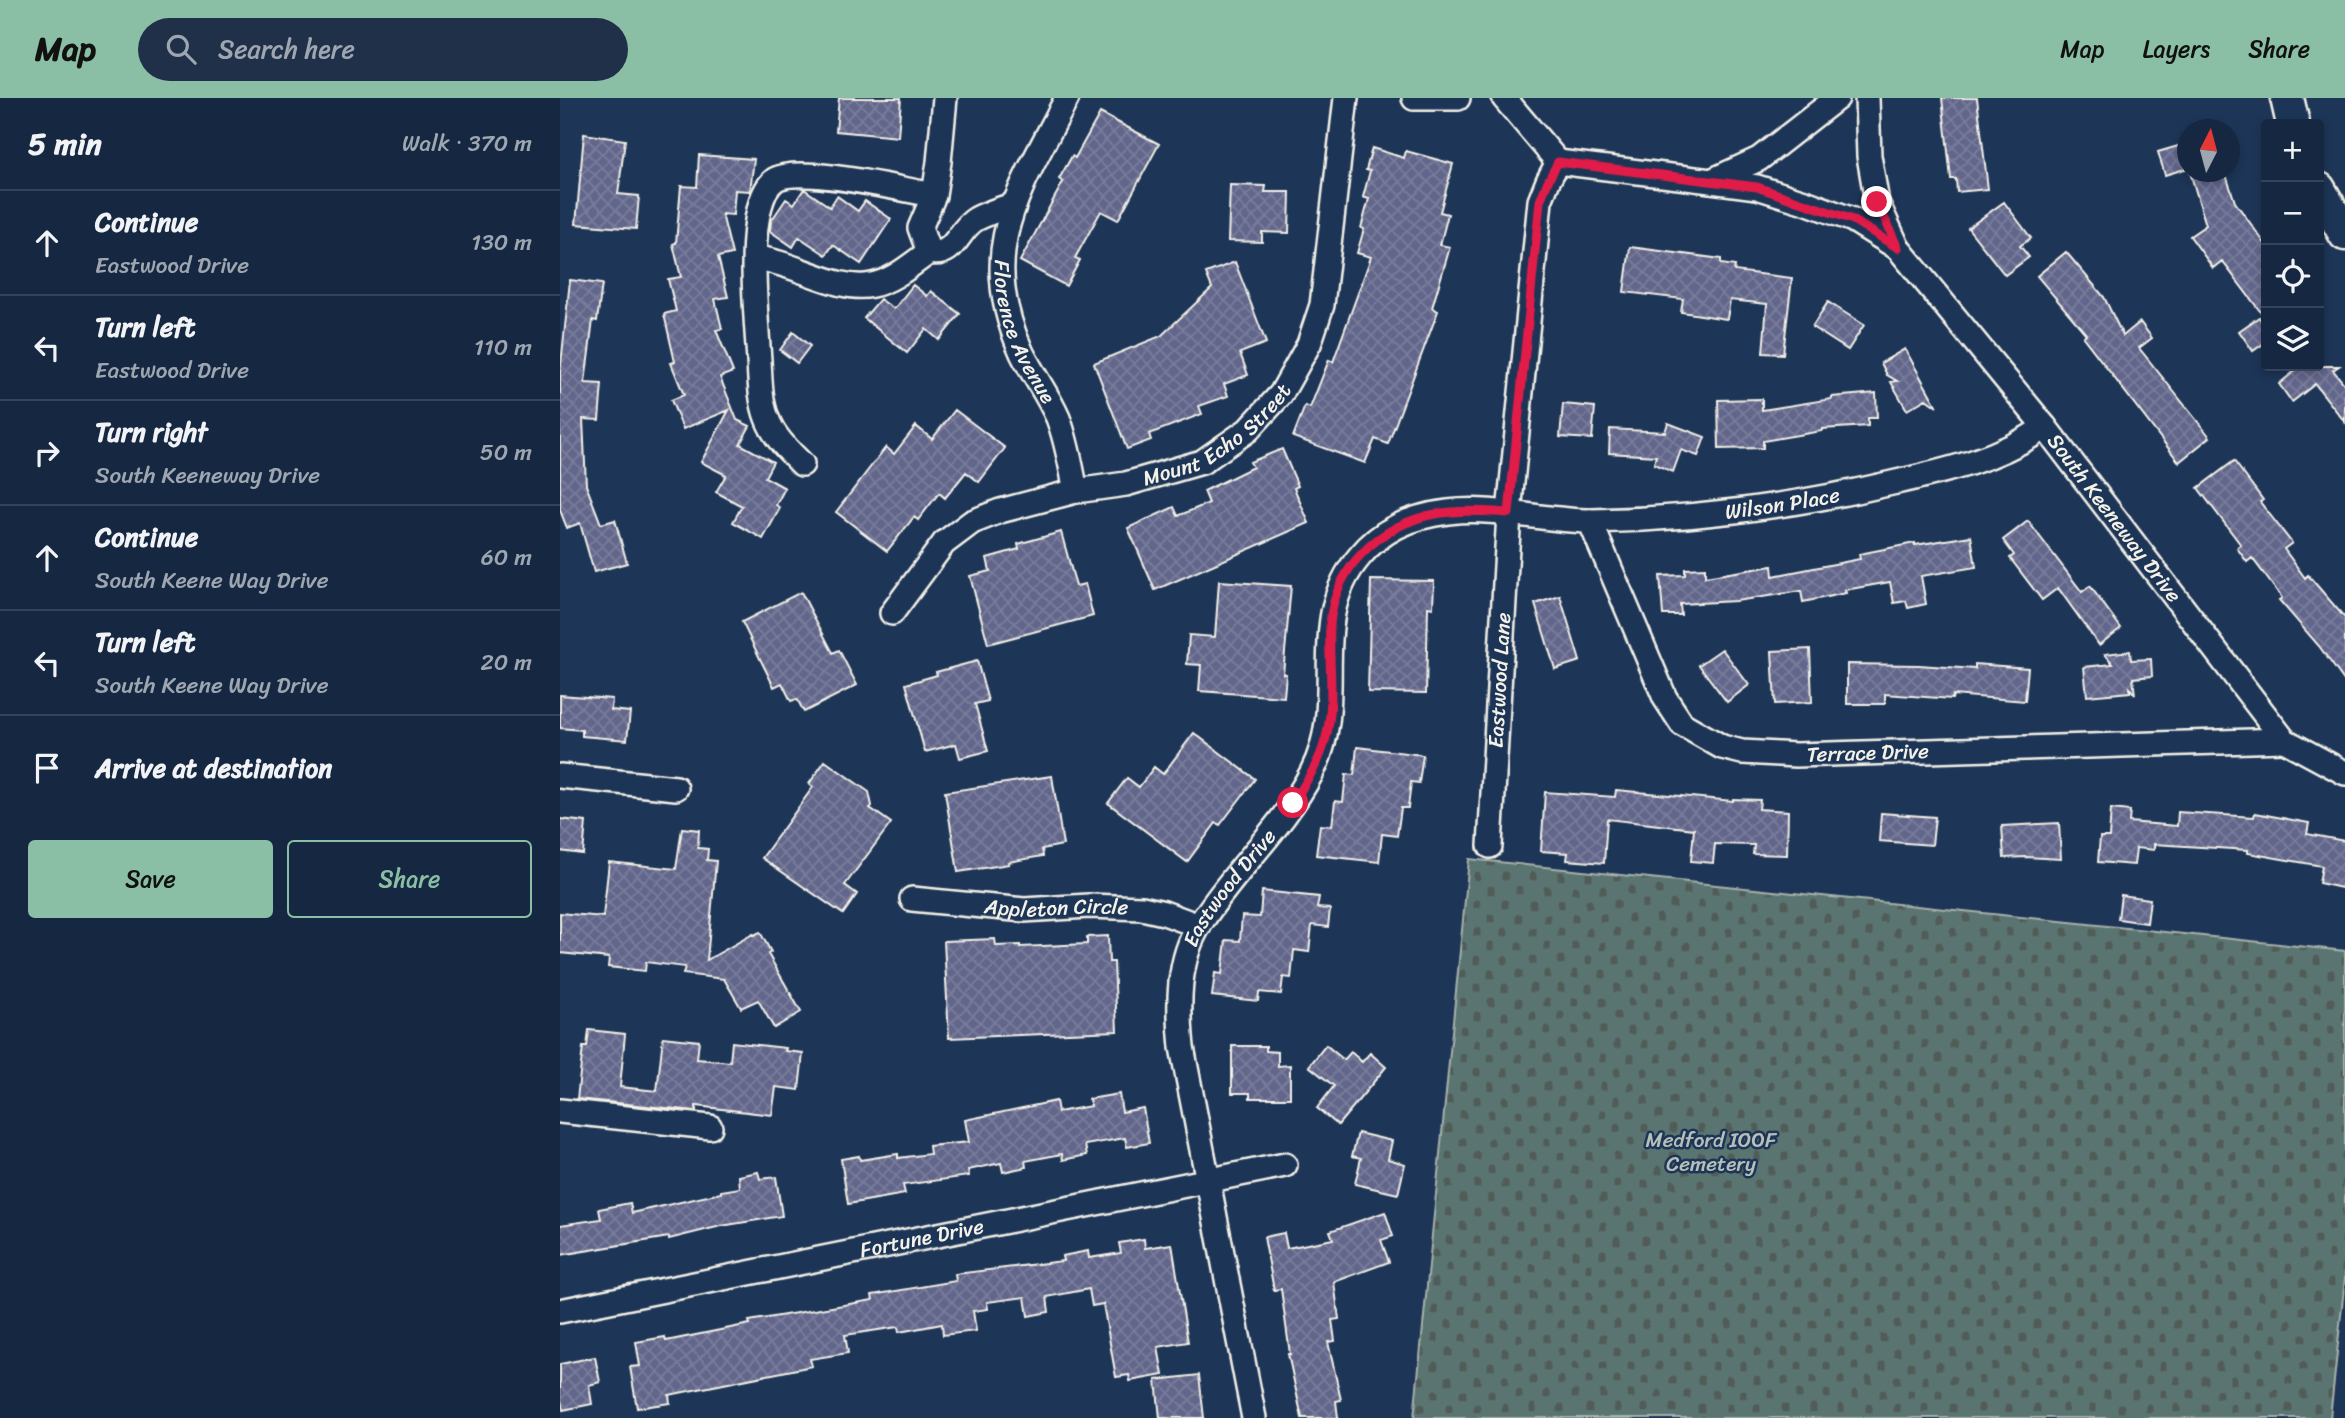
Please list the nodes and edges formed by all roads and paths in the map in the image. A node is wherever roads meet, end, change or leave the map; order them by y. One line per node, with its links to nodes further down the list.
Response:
1 (945, 98): 13 (street)
2 (1067, 98): 15 (street, Florence Avenue)
3 (1346, 98): 22 (street, Mount Echo Street)
4 (1414, 98): 5 (street)
5 (1458, 98)
6 (1504, 98): 11 (street)
7 (1836, 98): 12 (street)
8 (1867, 98): 17 (street)
9 (2287, 98): 10 (main road)
10 (2293, 119)
11 (1558, 162): 12 (street); 23 (street)
12 (1711, 181): 17 (street)
13 (934, 195): 18 (street); 19 (street)
14 (2324, 198): 16 (main road)
15 (1013, 205): 18 (street); 22 (street, Florence Avenue)
16 (2345, 234)
17 (1898, 248): 20 (street, South Keeneway Drive)
18 (929, 252): 19 (street)
19 (755, 258): 21 (street)
20 (2045, 427): 24 (street, Wilson Place); 26 (street, South Keeneway Drive)
21 (802, 464)
22 (1076, 491): 25 (street, Mount Echo Street)
23 (1509, 513): 24 (street, Wilson Place); 30 (street, Eastwood Lane); 32 (street, Eastwood Drive)
24 (1590, 521): 26 (street, Terrace Drive)
25 (892, 613)
26 (2284, 740): 27 (street, South Keeneway Drive)
27 (2345, 773)
28 (560, 776): 29 (street)
29 (676, 788)
30 (1490, 846)
31 (912, 899): 32 (street, Appleton Circle)
32 (1199, 926): 36 (street, Eastwood Drive)
33 (560, 1111): 34 (street)
34 (710, 1127)
35 (1285, 1165): 36 (street, Fortune Drive)
36 (1207, 1181): 37 (street, Fortune Drive); 38 (street, Eastwood Drive)
37 (560, 1311)
38 (1254, 1418)

